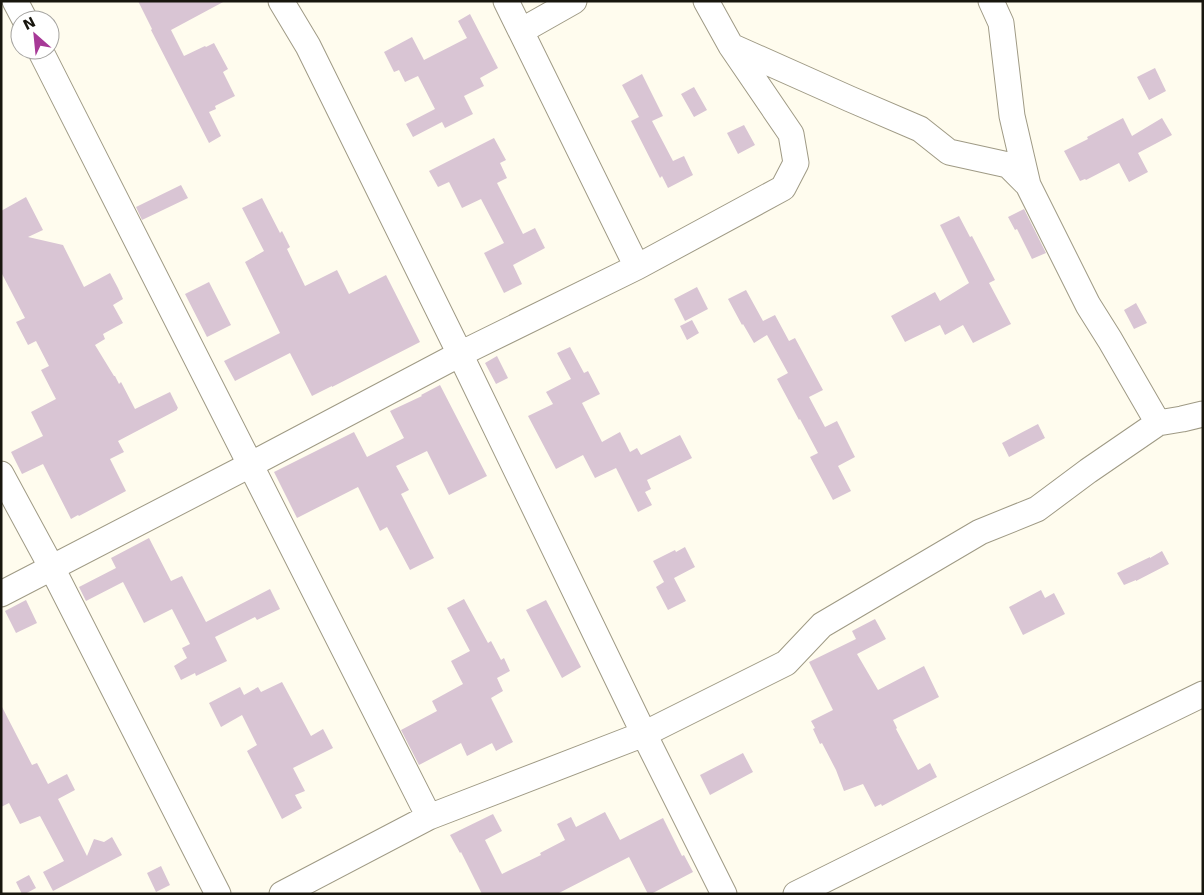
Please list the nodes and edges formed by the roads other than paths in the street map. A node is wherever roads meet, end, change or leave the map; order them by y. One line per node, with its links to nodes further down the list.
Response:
1 (281, 1): 11 (street)
2 (506, 1): 6 (street)
3 (574, 1): 6 (street)
4 (706, 1): 7 (street)
5 (991, 1): 9 (street)
6 (521, 31): 10 (street)
7 (731, 46): 9 (street); 10 (street)
8 (45, 60): 14 (street)
9 (1028, 185): 13 (street)
10 (637, 267): 11 (street)
11 (460, 354): 14 (street); 19 (street)
12 (1203, 414): 13 (street)
13 (1158, 423): 19 (street)
14 (250, 465): 16 (street); 20 (street)
15 (1, 474): 16 (street)
16 (52, 568): 17 (street); 21 (street)
17 (1, 594)
18 (1203, 694): 24 (street)
19 (644, 734): 20 (street); 23 (street)
20 (429, 817): 22 (street)
21 (218, 894)
22 (282, 894)
23 (724, 894)
24 (796, 894)

